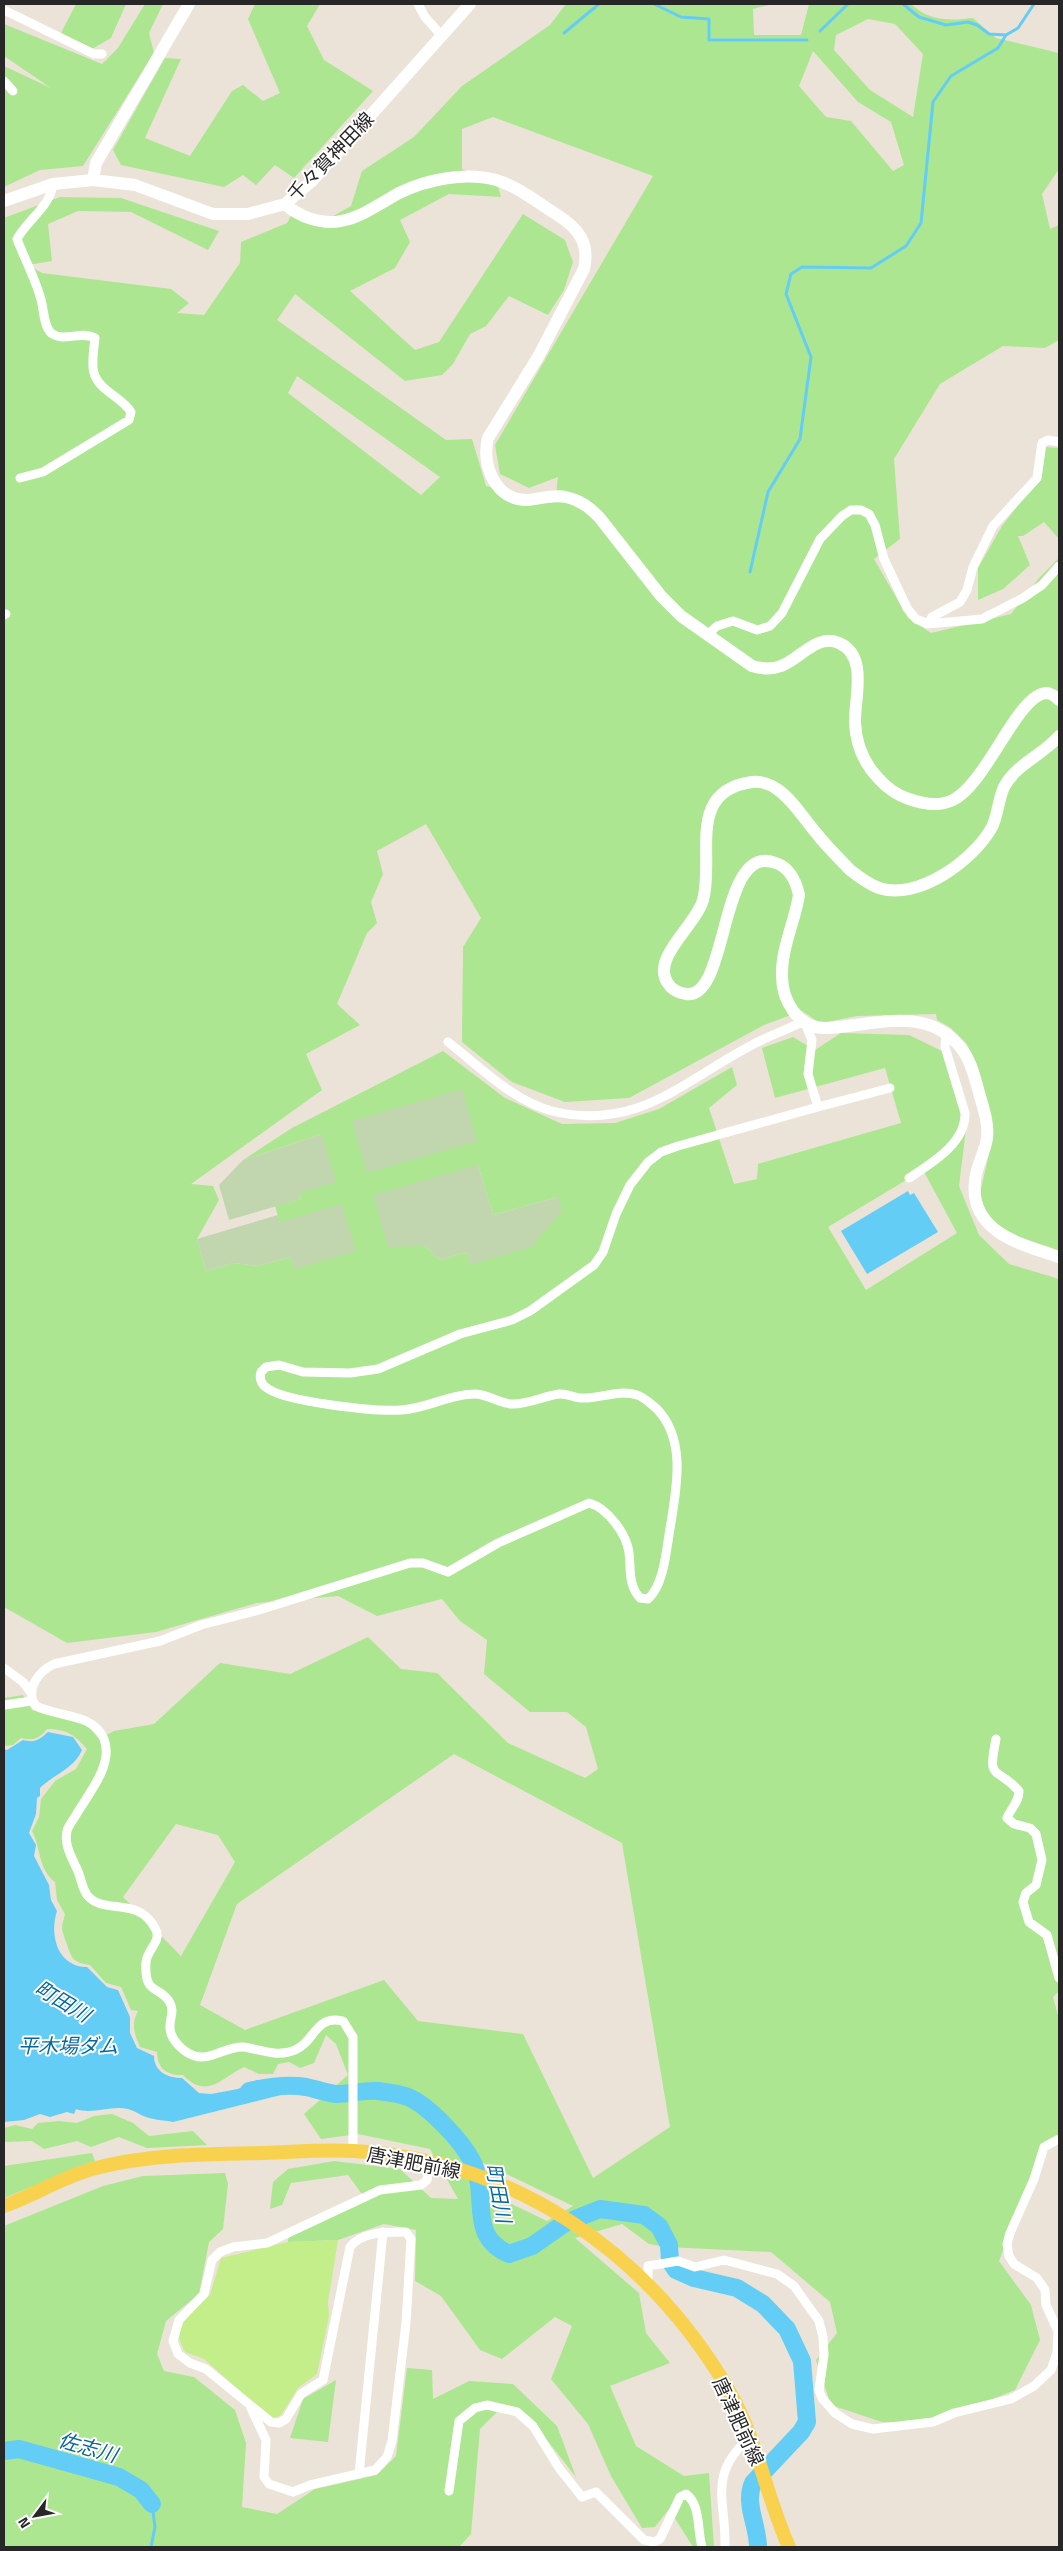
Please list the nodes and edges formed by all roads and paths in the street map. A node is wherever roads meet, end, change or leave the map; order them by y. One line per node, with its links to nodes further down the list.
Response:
1 (189, 4): 9 (street)
2 (418, 4): 5 (street)
3 (470, 4): 5 (street, 千々賀神田線)
4 (4, 10): 6 (street)
5 (441, 34): 12 (street, 千々賀神田線)
6 (102, 54)
7 (4, 81): 8 (street)
8 (13, 91)
9 (93, 180): 10 (street, 千々賀神田線); 12 (street, 千々賀神田線)
10 (53, 184): 11 (street, 千々賀神田線); 14 (street)
11 (4, 201)
12 (285, 204): 17 (street)
13 (1059, 442): 16 (street)
14 (20, 478)
15 (1059, 566): 16 (street)
16 (928, 624): 17 (street)
17 (707, 635): 18 (street)
18 (1059, 700)
19 (1059, 736): 20 (street)
20 (804, 1021): 21 (street); 22 (street); 24 (street)
21 (946, 1033): 25 (street); 26 (street)
22 (448, 1042)
23 (890, 1088): 24 (street)
24 (818, 1107): 28 (street)
25 (909, 1178)
26 (1059, 1257)
27 (4, 1668): 28 (street)
28 (32, 1698): 29 (street); 33 (street)
29 (4, 1705)
30 (996, 1740): 31 (street)
31 (1059, 1978)
32 (1059, 2139): 38 (street)
33 (353, 2150): 34 (main road, 唐津肥前線); 35 (main road, 唐津肥前線)
34 (430, 2162): 37 (main road, 唐津肥前線); 39 (street)
35 (4, 2206)
36 (383, 2232): 39 (street); 41 (street); 41 (street)
37 (648, 2284): 38 (street); 40 (main road, 唐津肥前線)
38 (1055, 2371)
39 (250, 2406): 41 (street)
40 (750, 2437): 44 (street); 45 (main road, 唐津肥前線)
41 (359, 2474)
42 (449, 2491): 43 (street)
43 (702, 2547)
44 (725, 2547)
45 (789, 2547)

